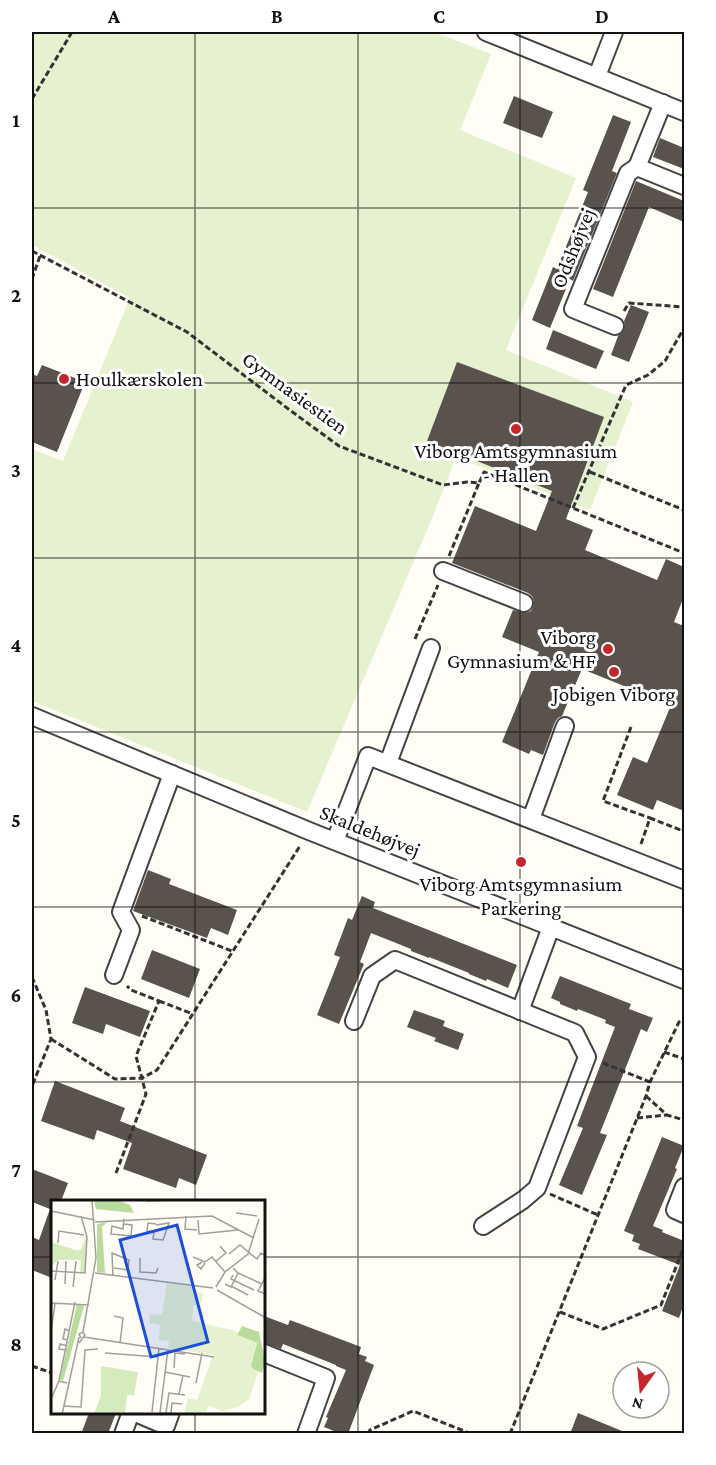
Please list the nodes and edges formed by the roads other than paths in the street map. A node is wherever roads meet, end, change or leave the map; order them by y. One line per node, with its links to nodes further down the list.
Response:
1 (491, 32): 3 (street)
2 (614, 32): 3 (street)
3 (597, 76): 4 (street)
4 (663, 103): 5 (street); 6 (street, Odshøjvej)
5 (684, 112)
6 (637, 167): 7 (street); 8 (street, Odshøjvej)
7 (684, 186)
8 (615, 326)
9 (443, 571): 10 (street)
10 (524, 603)
11 (431, 648): 14 (street)
12 (32, 716): 15 (street, Skaldehøjvej)
13 (565, 726): 16 (street)
14 (388, 763): 16 (street); 17 (street)
15 (172, 774): 17 (street, Skaldehøjvej); 20 (street)
16 (531, 819): 18 (street)
17 (335, 841): 19 (street, Skaldehøjvej)
18 (684, 880)
19 (551, 927): 21 (street, Skaldehøjvej); 22 (street)
20 (114, 975)
21 (684, 980)
22 (520, 1011): 23 (street); 26 (street)
23 (354, 1021)
24 (684, 1187): 25 (street)
25 (684, 1214)
26 (483, 1226)
27 (266, 1354): 32 (street)
28 (132, 1414): 31 (street)
29 (135, 1414): 30 (street)
30 (171, 1414)
31 (123, 1434)
32 (306, 1434)

